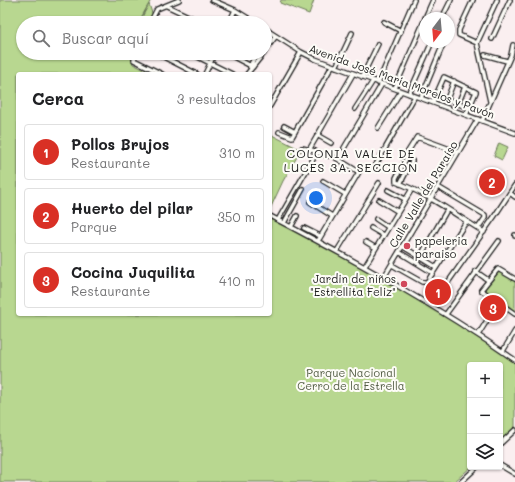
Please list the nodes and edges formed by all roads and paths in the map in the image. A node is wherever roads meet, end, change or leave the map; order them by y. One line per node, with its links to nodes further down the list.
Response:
1 (179, 0): 9 (street)
2 (212, 0): 10 (street)
3 (414, 0): 18 (street)
4 (433, 0): 11 (street)
5 (451, 0): 12 (street)
6 (473, 0): 25 (street)
7 (497, 0): 25 (street)
8 (510, 0): 23 (street)
9 (167, 6): 13 (street); 14 (street)
10 (235, 10): 15 (street); 16 (street)
11 (428, 12)
12 (445, 12)
13 (154, 16)
14 (188, 16)
15 (232, 16)
16 (245, 16)
17 (384, 22): 18 (street)
18 (401, 30): 53 (street)
19 (419, 32): 55 (street)
20 (272, 33): 22 (street, Avenida José María Morelos y Pavón)
21 (352, 33): 43 (street)
22 (276, 36): 24 (street); 30 (street, Avenida José María Morelos y Pavón)
23 (492, 39)
24 (272, 41)
25 (477, 43): 62 (street)
26 (378, 44): 50 (street)
27 (513, 45): 31 (street)
28 (429, 48): 57 (street)
29 (442, 48): 60 (street)
30 (301, 52): 43 (street, Avenida José María Morelos y Pavón); 64 (street)
31 (513, 54): 40 (street)
32 (485, 55): 40 (street)
33 (134, 60): 44 (street)
34 (170, 60): 45 (street)
35 (204, 60): 41 (street)
36 (212, 60): 41 (street)
37 (239, 60): 42 (street)
38 (253, 60): 42 (street)
39 (257, 60): 42 (street)
40 (507, 61): 62 (street)
41 (210, 63): 46 (street); 47 (street)
42 (251, 66): 48 (street)
43 (334, 67): 49 (street, Avenida José María Morelos y Pavón); 74 (street)
44 (158, 72)
45 (193, 72)
46 (206, 72)
47 (228, 72)
48 (248, 72)
49 (353, 74): 50 (street, Avenida José María Morelos y Pavón); 76 (street)
50 (362, 77): 51 (street, Avenida José María Morelos y Pavón)
51 (373, 81): 53 (street, Avenida José María Morelos y Pavón); 67 (street)
52 (454, 81): 54 (street); 58 (street); 61 (street)
53 (380, 84): 55 (street, Avenida José María Morelos y Pavón); 79 (street)
54 (465, 87): 65 (street); 66 (street)
55 (395, 88): 56 (street, Avenida José María Morelos y Pavón)
56 (401, 90): 57 (street, Avenida José María Morelos y Pavón); 72 (street)
57 (409, 94): 59 (street, Avenida José María Morelos y Pavón)
58 (436, 95): 61 (street); 63 (street)
59 (415, 96): 60 (street, Avenida José María Morelos y Pavón); 88 (street)
60 (421, 98): 63 (street, Avenida José María Morelos y Pavón)
61 (447, 99): 65 (street)
62 (490, 101): 70 (street)
63 (433, 102): 68 (street, Avenida José María Morelos y Pavón)
64 (272, 103)
65 (458, 104): 66 (street)
66 (469, 108): 68 (street)
67 (355, 109)
68 (466, 115): 69 (street, Avenida José María Morelos y Pavón)
69 (478, 119): 70 (street, Avenida José María Morelos y Pavón); 82 (street, Calle Valle del Paraíso)
70 (482, 120): 75 (street, Avenida José María Morelos y Pavón)
71 (284, 126): 74 (street)
72 (378, 128)
73 (279, 132): 74 (street)
74 (295, 132)
75 (515, 133)
76 (317, 135): 77 (street); 80 (street)
77 (331, 143)
78 (302, 148): 80 (street)
79 (344, 148)
80 (310, 150): 81 (street)
81 (315, 151)
82 (458, 152): 83 (street); 93 (street, Calle Valle del Paraíso)
83 (407, 153)
84 (328, 156): 110 (street)
85 (336, 158): 98 (street)
86 (406, 159): 91 (street)
87 (412, 161): 91 (street)
88 (374, 168)
89 (323, 181): 98 (street)
90 (379, 183): 126 (street)
91 (400, 184): 95 (street)
92 (515, 185): 97 (street)
93 (438, 187): 102 (street, Calle Valle del Paraíso); 117 (street)
94 (303, 189): 112 (street)
95 (412, 189): 100 (street); 102 (street)
96 (388, 190): 100 (street)
97 (510, 193): 99 (street); 118 (street)
98 (345, 194): 107 (street)
99 (515, 197)
100 (405, 198): 105 (street)
101 (379, 200): 105 (street)
102 (430, 200): 104 (street); 124 (street, Calle Valle del Paraíso)
103 (310, 202): 107 (street)
104 (447, 210): 111 (street); 128 (street)
105 (397, 212): 114 (street)
106 (297, 216): 113 (street)
107 (332, 216): 120 (street)
108 (272, 217): 110 (street)
109 (376, 219): 114 (street)
110 (278, 220): 112 (street)
111 (466, 222): 117 (street); 131 (street)
112 (284, 223): 113 (street)
113 (291, 227): 121 (street)
114 (388, 227): 119 (street)
115 (304, 228): 120 (street)
116 (371, 228): 119 (street)
117 (478, 228): 118 (street)
118 (484, 232): 138 (street)
119 (383, 235): 125 (street)
120 (320, 236): 121 (street)
121 (318, 241): 126 (street)
122 (498, 241): 132 (street)
123 (366, 242): 125 (street)
124 (402, 246): 127 (street, Calle Valle del Paraíso); 128 (street)
125 (376, 248): 130 (street)
126 (337, 251): 130 (street)
127 (399, 252): 129 (street, Calle Valle del Paraíso); 133 (street)
128 (420, 257): 131 (street)
129 (392, 264): 134 (street, Calle Valle del Paraíso); 137 (street)
130 (365, 266): 134 (street)
131 (436, 267): 133 (street)
132 (475, 271): 135 (street); 141 (street)
133 (432, 273): 137 (street)
134 (384, 277): 140 (street)
135 (488, 280): 136 (street); 139 (street)
136 (515, 280)
137 (427, 282): 138 (street)
138 (441, 292): 140 (street)
139 (498, 303): 142 (street); 144 (street)
140 (432, 305): 141 (street)
141 (446, 314): 144 (street)
142 (515, 314)
143 (515, 331): 145 (street)
144 (478, 335): 145 (street)
145 (503, 351): 146 (street)
146 (515, 360)
147 (515, 430): 148 (street)
148 (510, 435): 149 (street); 150 (street)
149 (515, 438)
150 (503, 441)
151 (503, 467): 153 (street)
152 (474, 470): 154 (street)
153 (515, 474)
154 (463, 482)

